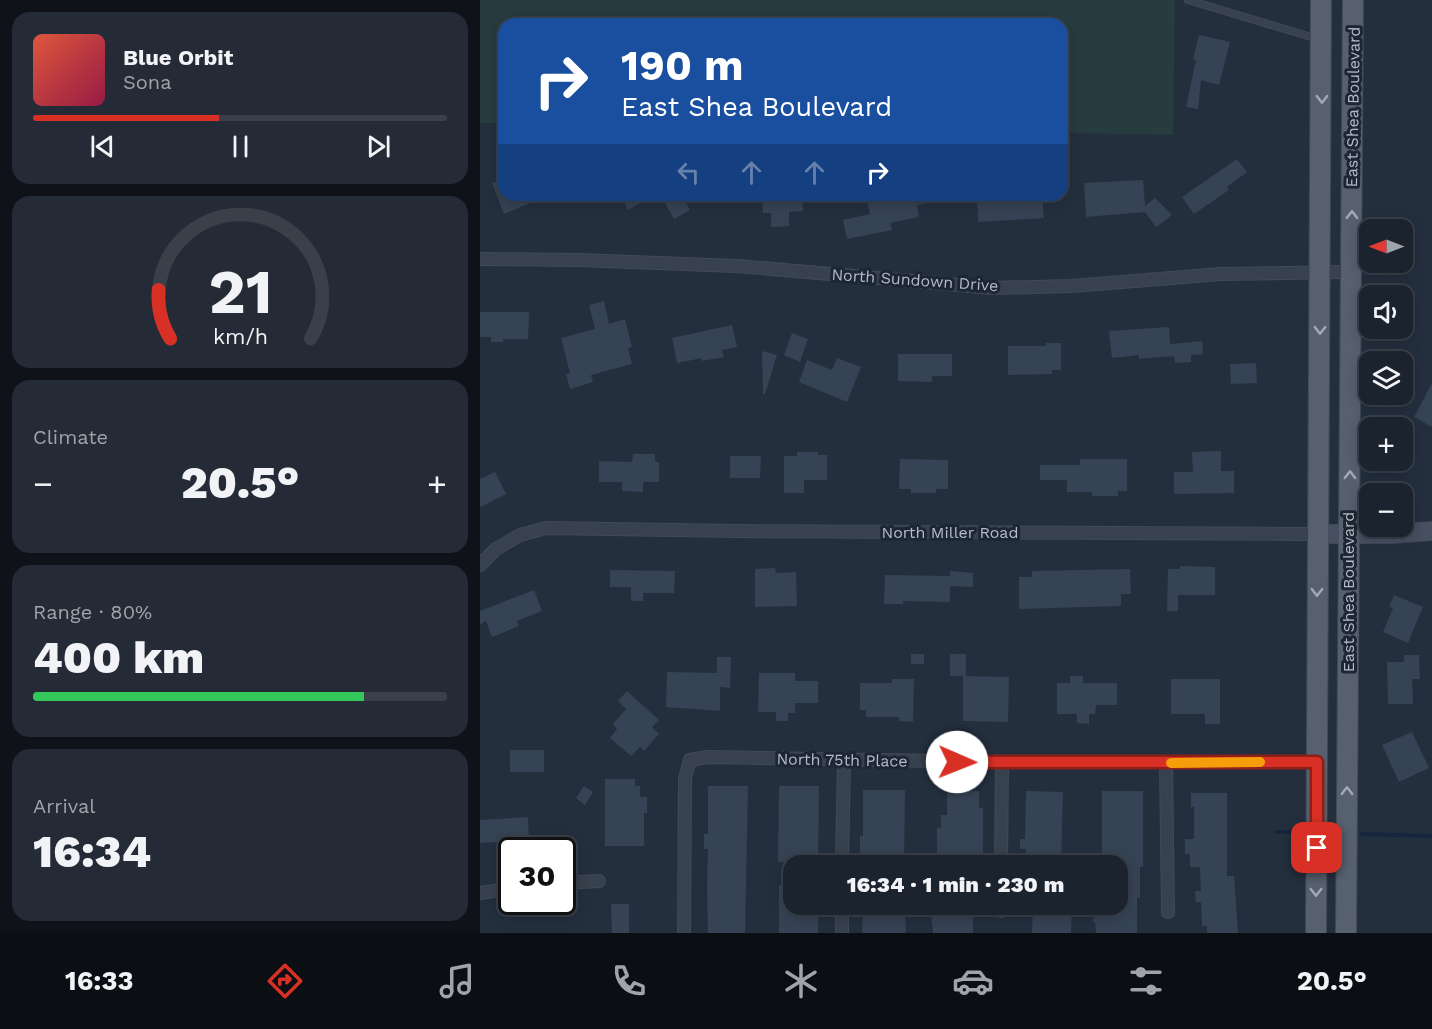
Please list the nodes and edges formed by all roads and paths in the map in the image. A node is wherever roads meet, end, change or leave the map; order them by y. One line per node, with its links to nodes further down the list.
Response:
1 (1188, 0): 4 (lane)
2 (1322, 0): 4 (main road, East Shea Boulevard)
3 (1353, 2): 7 (main road, East Shea Boulevard, one-way to 3)
4 (1322, 40): 6 (main road, East Shea Boulevard, one-way to 6)
5 (480, 259): 6 (street, North Sundown Drive)
6 (1320, 272): 7 (street, North Sundown Drive); 9 (main road, East Shea Boulevard, one-way to 9)
7 (1351, 272): 10 (main road, East Shea Boulevard, one-way to 7)
8 (1432, 531): 10 (street, North Miller Road)
9 (1317, 534): 10 (street, North Miller Road); 11 (street, North Miller Road); 14 (main road, East Shea Boulevard, one-way to 14)
10 (1348, 534): 27 (main road, East Shea Boulevard, one-way to 10)
11 (480, 565)
12 (844, 760): 13 (street, North 75th Place); 16 (street); 24 (street, North 75th Place)
13 (1002, 762): 15 (street, North 75th Place); 17 (street)
14 (1317, 762): 15 (street, North 75th Place); 26 (main road, East Shea Boulevard, one-way to 26)
15 (1166, 763): 22 (street)
16 (842, 855)
17 (1001, 855)
18 (599, 881): 19 (street)
19 (576, 882)
20 (498, 890): 21 (street)
21 (480, 893)
22 (1168, 912)
23 (842, 915): 25 (street)
24 (684, 933)
25 (842, 933)
26 (1316, 933)
27 (1346, 933)

